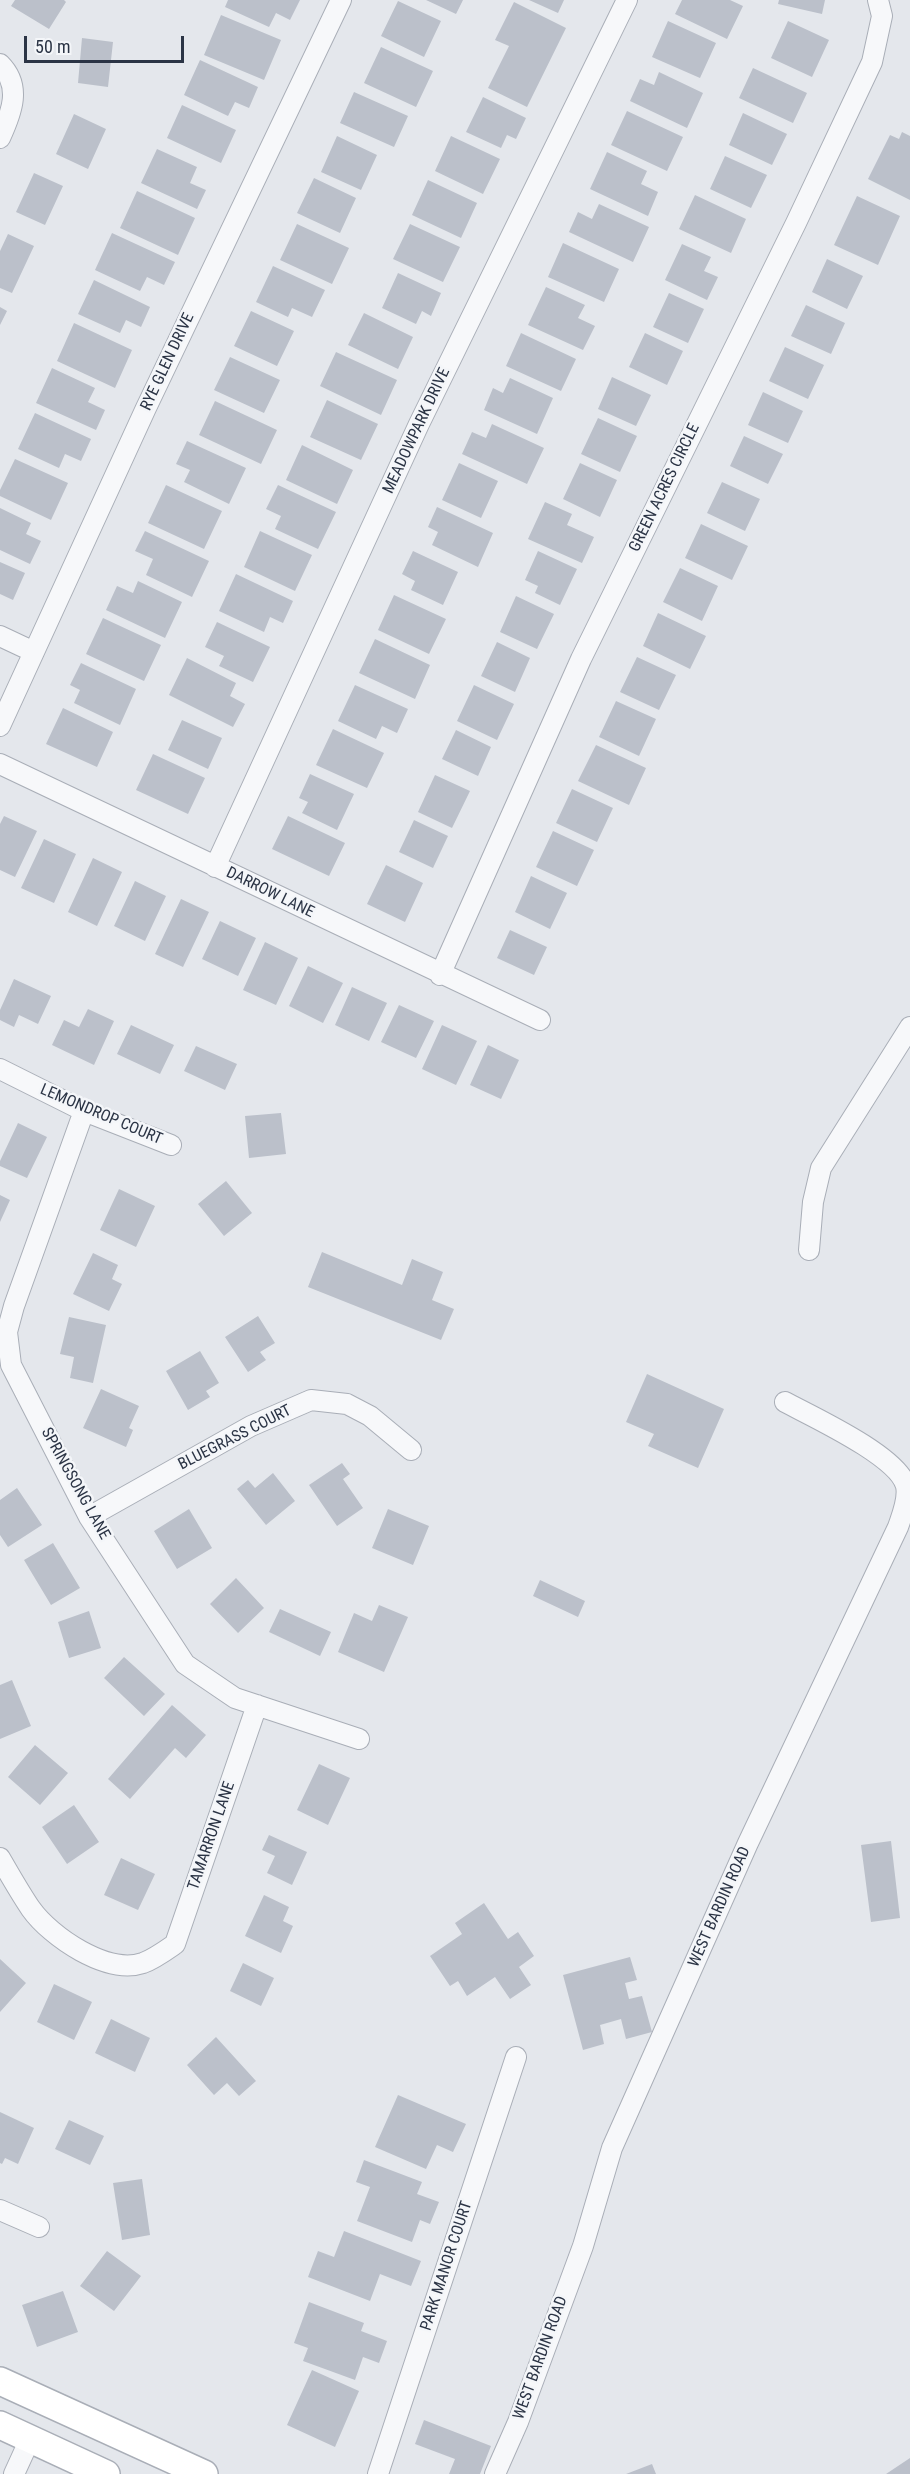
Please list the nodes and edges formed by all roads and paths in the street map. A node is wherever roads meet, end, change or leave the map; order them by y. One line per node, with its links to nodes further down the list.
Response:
1 (341, 0): 7 (street, RYE GLEN DRIVE)
2 (627, 0): 10 (street, MEADOWPARK DRIVE)
3 (878, 0): 11 (street, GREEN ACRES CIRCLE)
4 (0, 64): 5 (street)
5 (0, 138)
6 (0, 636): 7 (street)
7 (34, 652): 8 (street, RYE GLEN DRIVE)
8 (0, 726)
9 (0, 764): 10 (street, DARROW LANE)
10 (215, 867): 11 (street, DARROW LANE)
11 (440, 975): 12 (street, DARROW LANE)
12 (540, 1020)
13 (910, 1027): 17 (street)
14 (0, 1069): 15 (street, LEMONDROP COURT)
15 (84, 1112): 16 (street, LEMONDROP COURT); 20 (street, SPRINGSONG LANE)
16 (171, 1145)
17 (809, 1250)
18 (785, 1402): 34 (street, WEST BARDIN ROAD)
19 (411, 1450): 20 (street, BLUEGRASS COURT)
20 (89, 1517): 21 (street, SPRINGSONG LANE)
21 (257, 1705): 22 (street, SPRINGSONG LANE); 23 (street, TAMARRON LANE)
22 (359, 1739)
23 (0, 1858)
24 (516, 2057): 33 (street, PARK MANOR COURT)
25 (0, 2210): 26 (street)
26 (39, 2227)
27 (0, 2381): 32 (main road)
28 (0, 2425): 29 (main road)
29 (30, 2439): 30 (street); 31 (main road)
30 (14, 2474)
31 (106, 2474)
32 (204, 2474)
33 (378, 2474)
34 (495, 2474)

